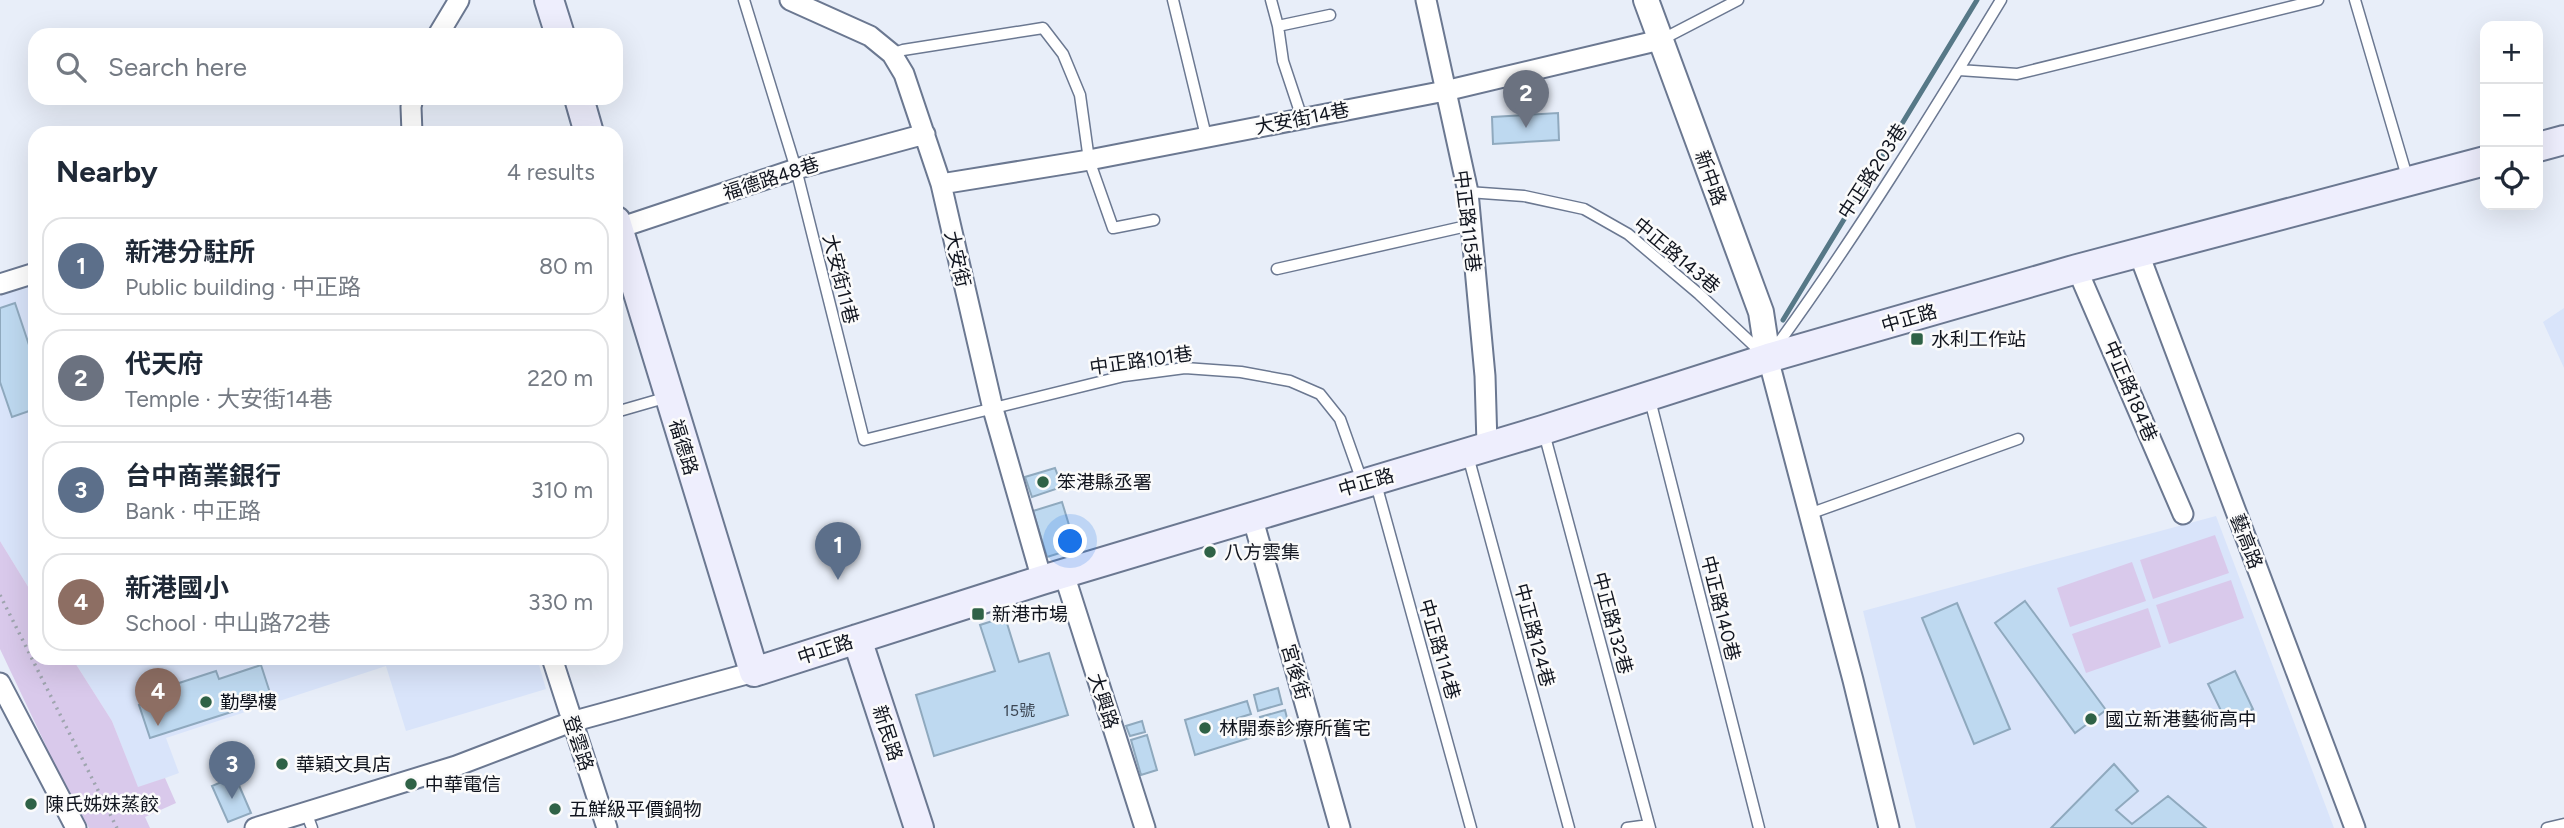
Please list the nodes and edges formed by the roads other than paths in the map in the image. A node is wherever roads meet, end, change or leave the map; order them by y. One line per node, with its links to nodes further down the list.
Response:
1 (459, 0): 15 (street)
2 (549, 0): 16 (main road)
3 (744, 0): 32 (lane, 大安街11巷)
4 (790, 0): 18 (street, 大安街)
5 (1173, 0): 27 (lane)
6 (1271, 0): 14 (lane)
7 (1426, 0): 20 (street, 中正路115巷)
8 (1646, 0): 17 (street, 新中路)
9 (1738, 0): 17 (lane)
10 (2001, 0): 19 (lane, 中正路203巷)
11 (2318, 0): 19 (lane)
12 (2355, 0): 33 (lane)
13 (1330, 15): 14 (lane)
14 (1278, 26): 23 (lane)
15 (442, 28)
16 (558, 28)
17 (1660, 40): 20 (street, 大安街14巷); 45 (street, 新中路)
18 (892, 54): 26 (street, 大安街); 30 (lane)
19 (1959, 70): 45 (lane, 中正路203巷)
20 (1445, 91): 23 (street, 大安街14巷); 35 (street, 中正路115巷)
21 (411, 105): 24 (street)
22 (581, 105): 25 (main road)
23 (1302, 118): 27 (street, 大安街14巷)
24 (412, 126)
25 (587, 126)
26 (925, 134): 32 (street, 福德路48巷); 34 (street, 大安街)
27 (1206, 136): 30 (street, 大安街14巷)
28 (2564, 141): 29 (main road)
29 (2543, 146)
30 (1089, 160): 34 (street, 大安街14巷); 36 (lane)
31 (2480, 162): 33 (main road, 中正路)
32 (796, 169): 37 (street, 福德路48巷); 48 (lane, 大安街11巷)
33 (2408, 181): 40 (main road, 中正路)
34 (941, 184): 48 (street, 大安街)
35 (1468, 192): 38 (street, 中正路115巷); 45 (lane, 中正路143巷)
36 (1154, 220)
37 (623, 224)
38 (1471, 225): 41 (lane); 52 (street, 中正路115巷)
39 (623, 246): 47 (main road, 福德路)
40 (2139, 254): 42 (main road, 中正路); 77 (street, 藝高路)
41 (1277, 269)
42 (2077, 269): 45 (main road, 中正路); 55 (street, 中正路184巷)
43 (28, 275): 44 (street)
44 (0, 284)
45 (1768, 358): 46 (main road, 中正路); 54 (street)
46 (1649, 396): 50 (main road, 中正路); 75 (lane, 中正路140巷)
47 (669, 397): 49 (lane); 60 (main road, 福德路)
48 (993, 409): 53 (lane, 中正路101巷); 57 (street, 大安街)
49 (623, 410)
50 (1543, 429): 52 (main road, 中正路); 65 (lane, 中正路132巷)
51 (2018, 439): 54 (lane)
52 (1477, 449): 53 (main road, 中正路); 73 (lane, 中正路124巷)
53 (1369, 482): 56 (main road, 中正路); 72 (lane, 中正路114巷)
54 (1809, 514): 76 (street)
55 (2183, 514)
56 (1252, 516): 57 (main road, 中正路); 71 (street, 宮後街)
57 (1053, 577): 58 (main road, 中正路); 70 (street, 大興路)
58 (858, 639): 60 (main road, 中正路); 69 (main road, 新民路)
59 (554, 665): 62 (street, 登雲路)
60 (754, 673): 62 (street, 中正路)
61 (0, 683): 66 (street)
62 (571, 722): 63 (street, 中正路); 68 (street, 登雲路)
63 (309, 820): 67 (street, 中正路)
64 (2564, 824): 78 (lane)
65 (1649, 826): 74 (lane)
66 (76, 828)
67 (255, 828)
68 (607, 828)
69 (919, 828)
70 (1145, 828)
71 (1340, 828)
72 (1471, 828)
73 (1569, 828)
74 (1627, 828)
75 (1759, 828)
76 (1889, 828)
77 (2355, 828)
78 (2547, 828)

